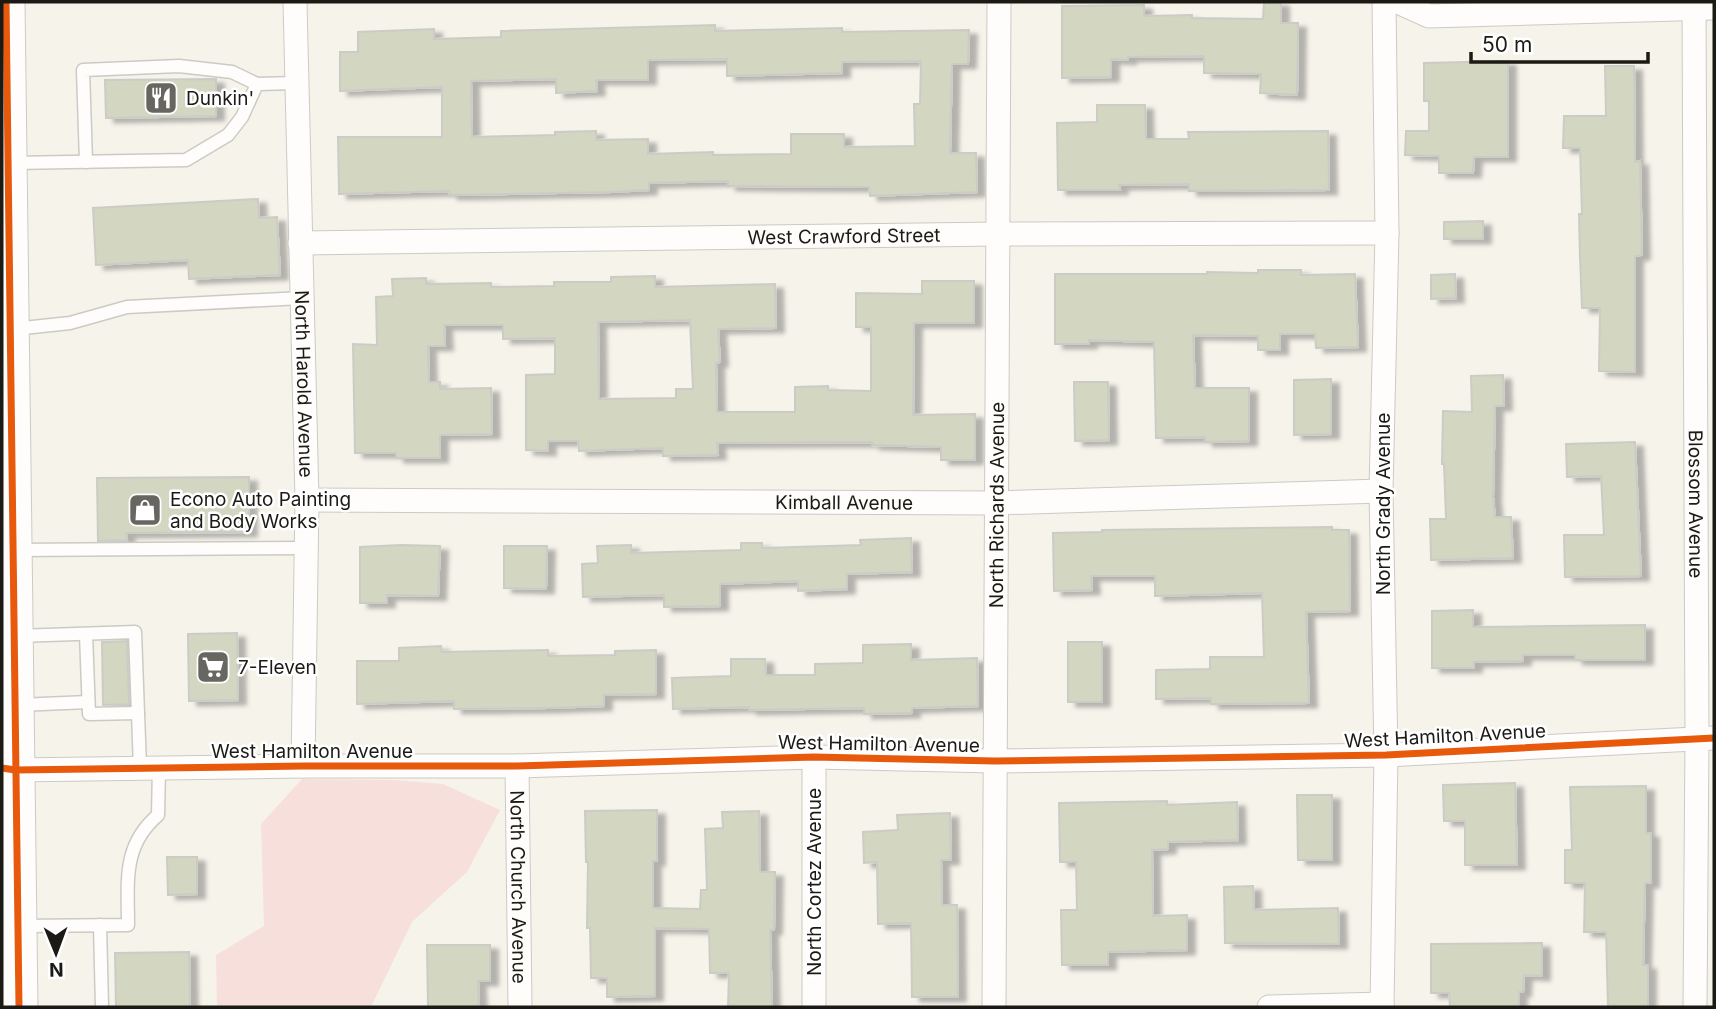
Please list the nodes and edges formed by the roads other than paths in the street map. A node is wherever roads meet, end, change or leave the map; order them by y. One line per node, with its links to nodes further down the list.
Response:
1 (6, 2): 9 (main road)
2 (295, 2): 7 (street, North Harold Avenue)
3 (999, 2): 12 (street, North Richards Avenue)
4 (1384, 2): 11 (street, North Grady Avenue)
5 (1398, 2): 6 (street)
6 (1701, 6): 27 (street, Blossom Avenue)
7 (297, 83): 8 (lane); 13 (street, North Harold Avenue)
8 (257, 84): 10 (lane); 10 (lane)
9 (5, 156): 10 (lane); 15 (main road)
10 (86, 162)
11 (1387, 233): 12 (street, West Crawford Street); 17 (street, North Grady Avenue)
12 (999, 234): 13 (street, West Crawford Street); 19 (street, North Richards Avenue)
13 (300, 243): 14 (street, North Harold Avenue)
14 (302, 298): 15 (lane); 18 (street, North Harold Avenue)
15 (10, 329): 16 (main road)
16 (6, 423): 21 (main road)
17 (1381, 491): 19 (street, Kimball Avenue); 28 (street, North Grady Avenue)
18 (307, 500): 19 (street, Kimball Avenue); 20 (street, North Harold Avenue)
19 (996, 503): 30 (street, North Richards Avenue)
20 (306, 548): 21 (lane); 31 (street, North Harold Avenue)
21 (13, 550): 23 (main road)
22 (86, 634): 23 (lane); 24 (lane); 26 (lane)
23 (14, 636): 25 (main road)
24 (88, 702): 25 (lane); 26 (lane)
25 (15, 705): 34 (main road)
26 (138, 713): 33 (lane)
27 (1706, 739): 28 (street, West Hamilton Avenue); 44 (street, Blossom Avenue)
28 (1386, 755): 30 (street, West Hamilton Avenue); 37 (street, North Grady Avenue)
29 (814, 757): 30 (street, West Hamilton Avenue); 32 (street, West Hamilton Avenue); 41 (street, North Cortez Avenue)
30 (994, 761): 42 (street, North Richards Avenue)
31 (303, 766): 32 (street, West Hamilton Avenue); 33 (street, West Hamilton Avenue)
32 (517, 766): 40 (street, North Church Avenue)
33 (150, 768): 34 (street, West Hamilton Avenue); 35 (lane)
34 (8, 769): 36 (main road)
35 (100, 925): 36 (lane); 39 (lane)
36 (18, 926): 38 (main road)
37 (1382, 1006): 43 (street)
38 (19, 1007)
39 (102, 1007)
40 (520, 1007)
41 (814, 1007)
42 (994, 1007)
43 (1269, 1007)
44 (1695, 1007)

